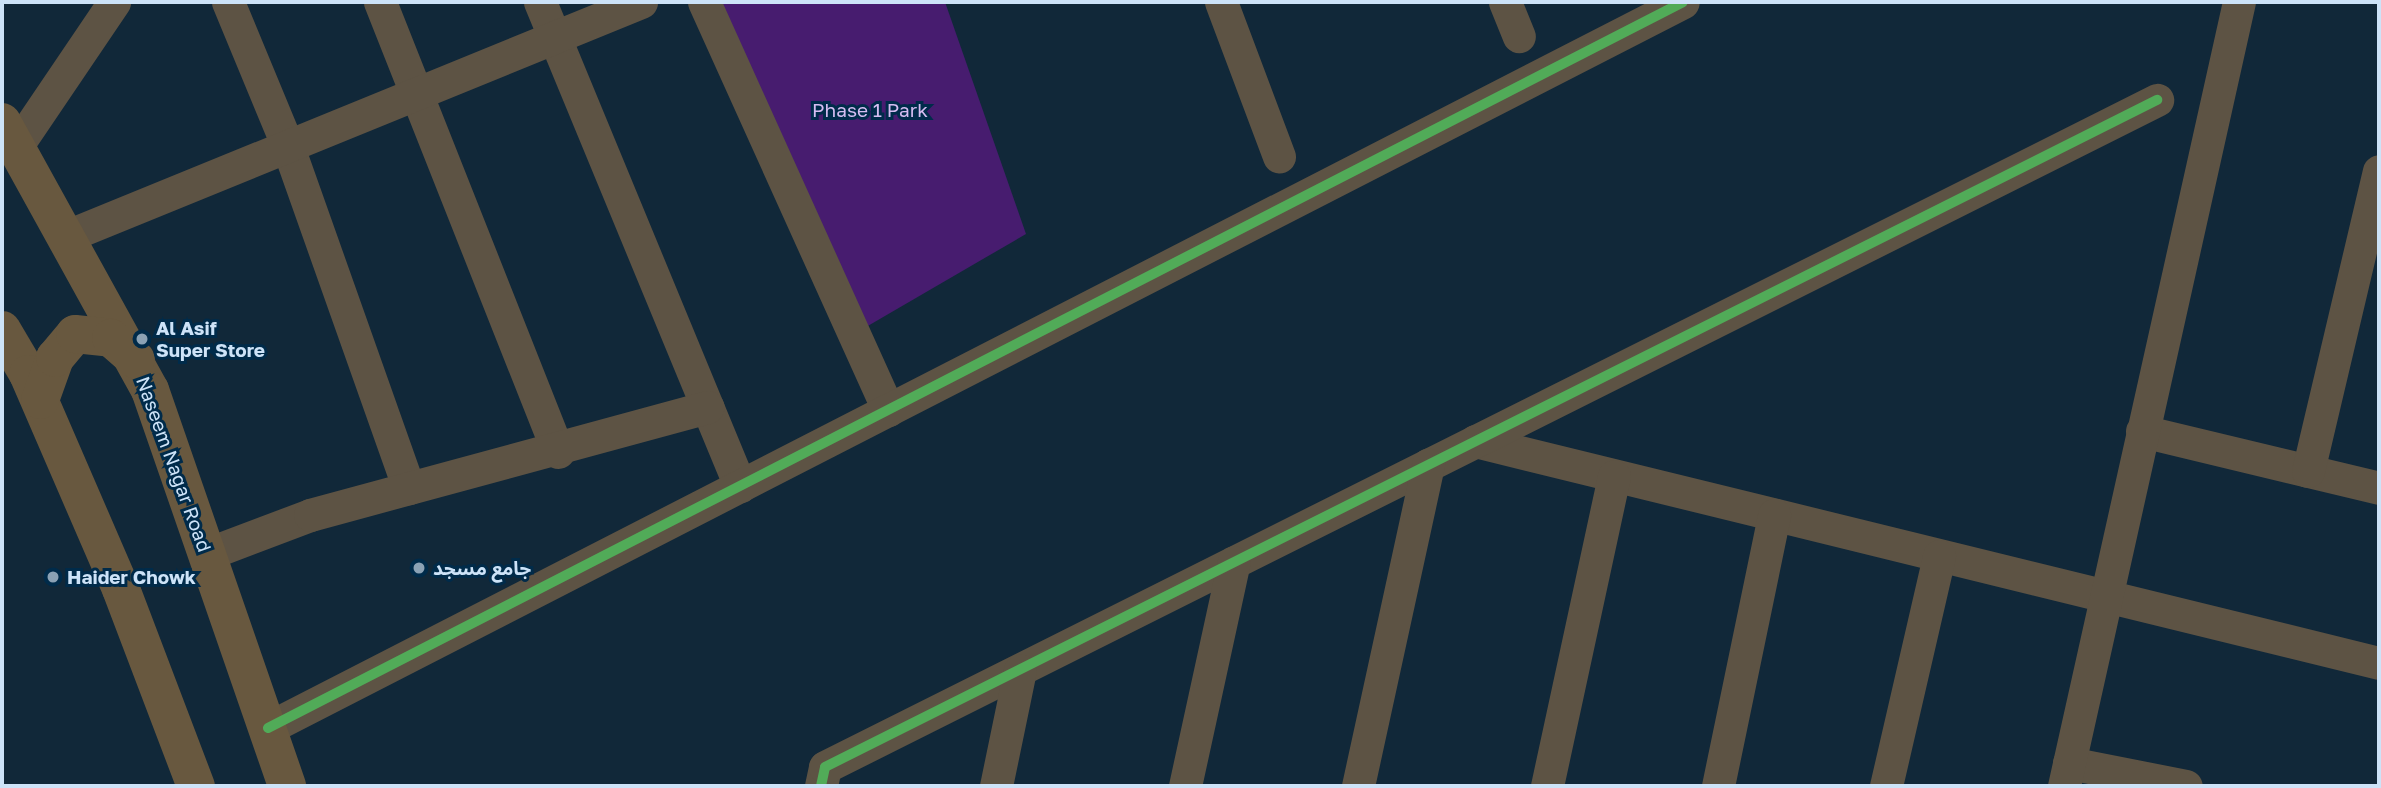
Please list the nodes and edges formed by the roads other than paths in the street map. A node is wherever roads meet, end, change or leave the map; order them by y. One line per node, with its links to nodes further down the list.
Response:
1 (114, 2): 15 (street)
2 (228, 2): 16 (street)
3 (380, 2): 13 (street)
4 (540, 2): 12 (street)
5 (641, 2): 12 (street)
6 (704, 2): 24 (street)
7 (1221, 2): 17 (street)
8 (1505, 2): 11 (street)
9 (1684, 2): 24 (street)
10 (2239, 2): 25 (street)
11 (1519, 36)
12 (554, 37): 13 (street); 23 (street)
13 (416, 95): 16 (street); 27 (street)
14 (2157, 100): 26 (street)
15 (9, 135): 19 (main road, Naseem Nagar Road)
16 (288, 147): 19 (street); 32 (street)
17 (1279, 156)
18 (2379, 171): 29 (street)
19 (67, 236): 21 (main road, Naseem Nagar Road)
20 (2, 330): 22 (main road)
21 (136, 360): 22 (main road); 35 (main road, Naseem Nagar Road)
22 (40, 400): 43 (main road)
23 (708, 407): 27 (street); 31 (street)
24 (888, 410): 31 (street)
25 (2142, 431): 29 (street); 38 (street)
26 (1475, 441): 28 (street); 30 (street)
27 (558, 452): 32 (street)
28 (1428, 465): 37 (street); 48 (street)
29 (2308, 471): 33 (street)
30 (1614, 476): 34 (street); 49 (street)
31 (740, 486): 41 (street)
32 (409, 488): 35 (street)
33 (2379, 488)
34 (1774, 516): 36 (street); 50 (street)
35 (207, 554): 41 (main road, Naseem Nagar Road)
36 (1939, 555): 38 (street); 51 (street)
37 (1234, 562): 40 (street); 47 (street)
38 (2106, 596): 39 (street); 42 (street)
39 (2379, 663)
40 (1020, 670): 45 (street); 46 (street)
41 (268, 728): 44 (main road, Naseem Nagar Road)
42 (2067, 774): 52 (street)
43 (196, 786)
44 (287, 786)
45 (821, 786)
46 (996, 786)
47 (1185, 786)
48 (1357, 786)
49 (1547, 786)
50 (1718, 786)
51 (1886, 786)
52 (2186, 786)

